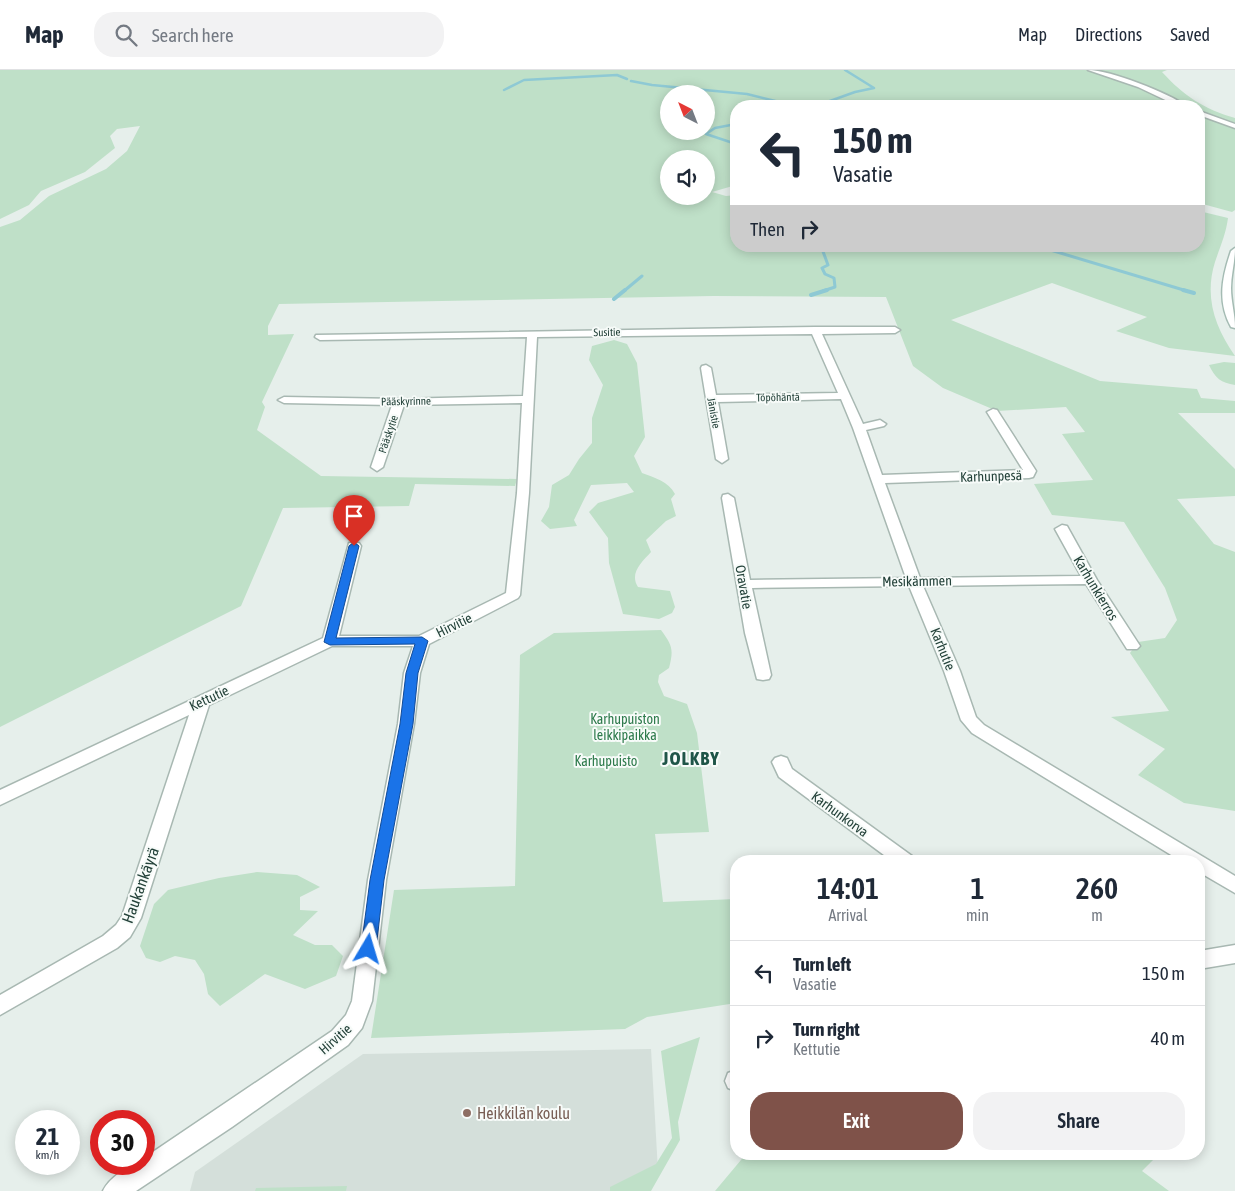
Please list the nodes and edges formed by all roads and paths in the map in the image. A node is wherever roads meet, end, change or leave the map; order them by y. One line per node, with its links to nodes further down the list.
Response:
1 (1091, 70): 2 (street)
2 (1170, 100)
3 (1205, 115): 4 (street)
4 (1235, 126)
5 (1235, 251): 6 (street)
6 (1235, 325)
7 (815, 330): 8 (street, Susitie); 9 (street, Susitie); 12 (street, Karhutie)
8 (894, 330)
9 (532, 334): 10 (street, Susitie); 14 (street, Hirvitie)
10 (320, 337)
11 (706, 368): 13 (street, Jänistie)
12 (845, 396): 13 (street, Töpöhäntä); 19 (street, Karhutie)
13 (711, 398): 20 (street, Jänistie)
14 (528, 399): 16 (street, Pääskyrinne); 29 (street, Hirvitie)
15 (284, 400): 16 (street, Pääskyrinne)
16 (399, 402): 21 (street, Pääskytie)
17 (993, 412): 22 (street, Karhunpesä)
18 (880, 424): 19 (street)
19 (859, 428): 22 (street, Karhutie)
20 (722, 459)
21 (377, 467)
22 (878, 479): 27 (street, Karhutie)
23 (728, 498): 28 (street, Oravatie)
24 (1062, 529): 26 (street, Karhunkierros)
25 (354, 546): 30 (street)
26 (1090, 580): 27 (street, Mesikämmen); 31 (street, Karhunkierros)
27 (914, 581): 28 (street, Mesikämmen); 37 (street, Karhutie)
28 (744, 584): 32 (street, Oravatie)
29 (422, 641): 30 (street); 43 (street, Hirvitie)
30 (330, 642): 33 (street, Kettutie)
31 (1132, 646)
32 (763, 675)
33 (202, 701): 35 (street, Kettutie); 42 (street, Haukankäyrä)
34 (781, 762): 36 (street, Karhunkorva)
35 (0, 798)
36 (896, 855)
37 (1186, 855)
38 (1205, 867): 39 (street, Karhutie)
39 (1235, 885)
40 (1235, 954): 41 (street)
41 (1205, 959)
42 (0, 1006)
43 (115, 1191)

